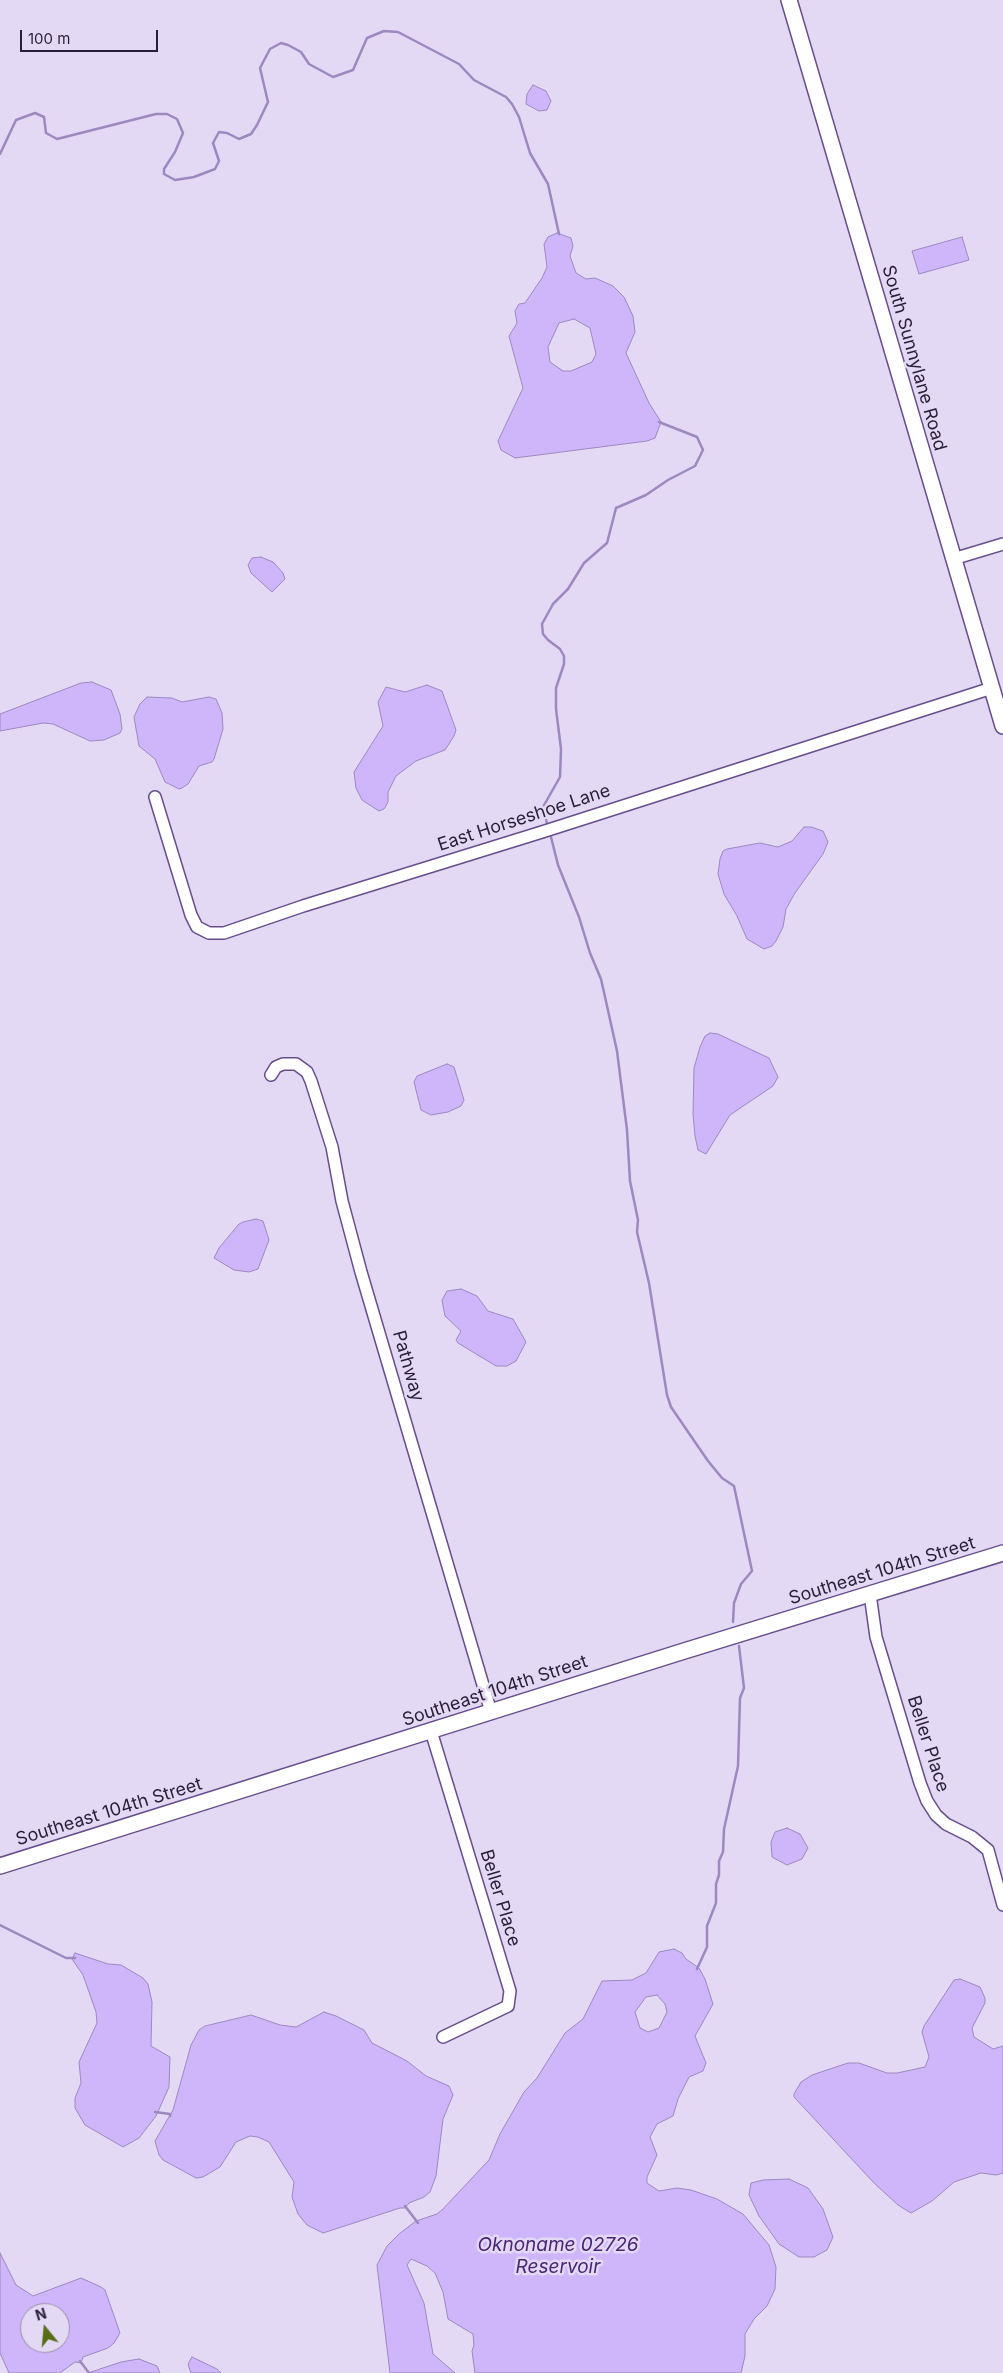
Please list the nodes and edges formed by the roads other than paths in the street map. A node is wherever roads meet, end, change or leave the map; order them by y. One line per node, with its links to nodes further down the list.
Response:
1 (788, 0): 3 (street, South Sunnylane Road)
2 (1003, 544): 3 (street)
3 (953, 559): 4 (street, South Sunnylane Road)
4 (992, 688): 5 (street, South Sunnylane Road); 6 (street, East Horseshoe Lane)
5 (1003, 726)
6 (155, 797)
7 (270, 1075): 10 (street, Pathway)
8 (1003, 1553): 9 (street, Southeast 104th Street)
9 (870, 1594): 10 (street, Southeast 104th Street); 13 (street, Beller Place)
10 (491, 1712): 11 (street, Southeast 104th Street)
11 (431, 1731): 12 (street, Southeast 104th Street); 14 (street, Beller Place)
12 (0, 1866)
13 (1003, 1905)
14 (443, 2037)

